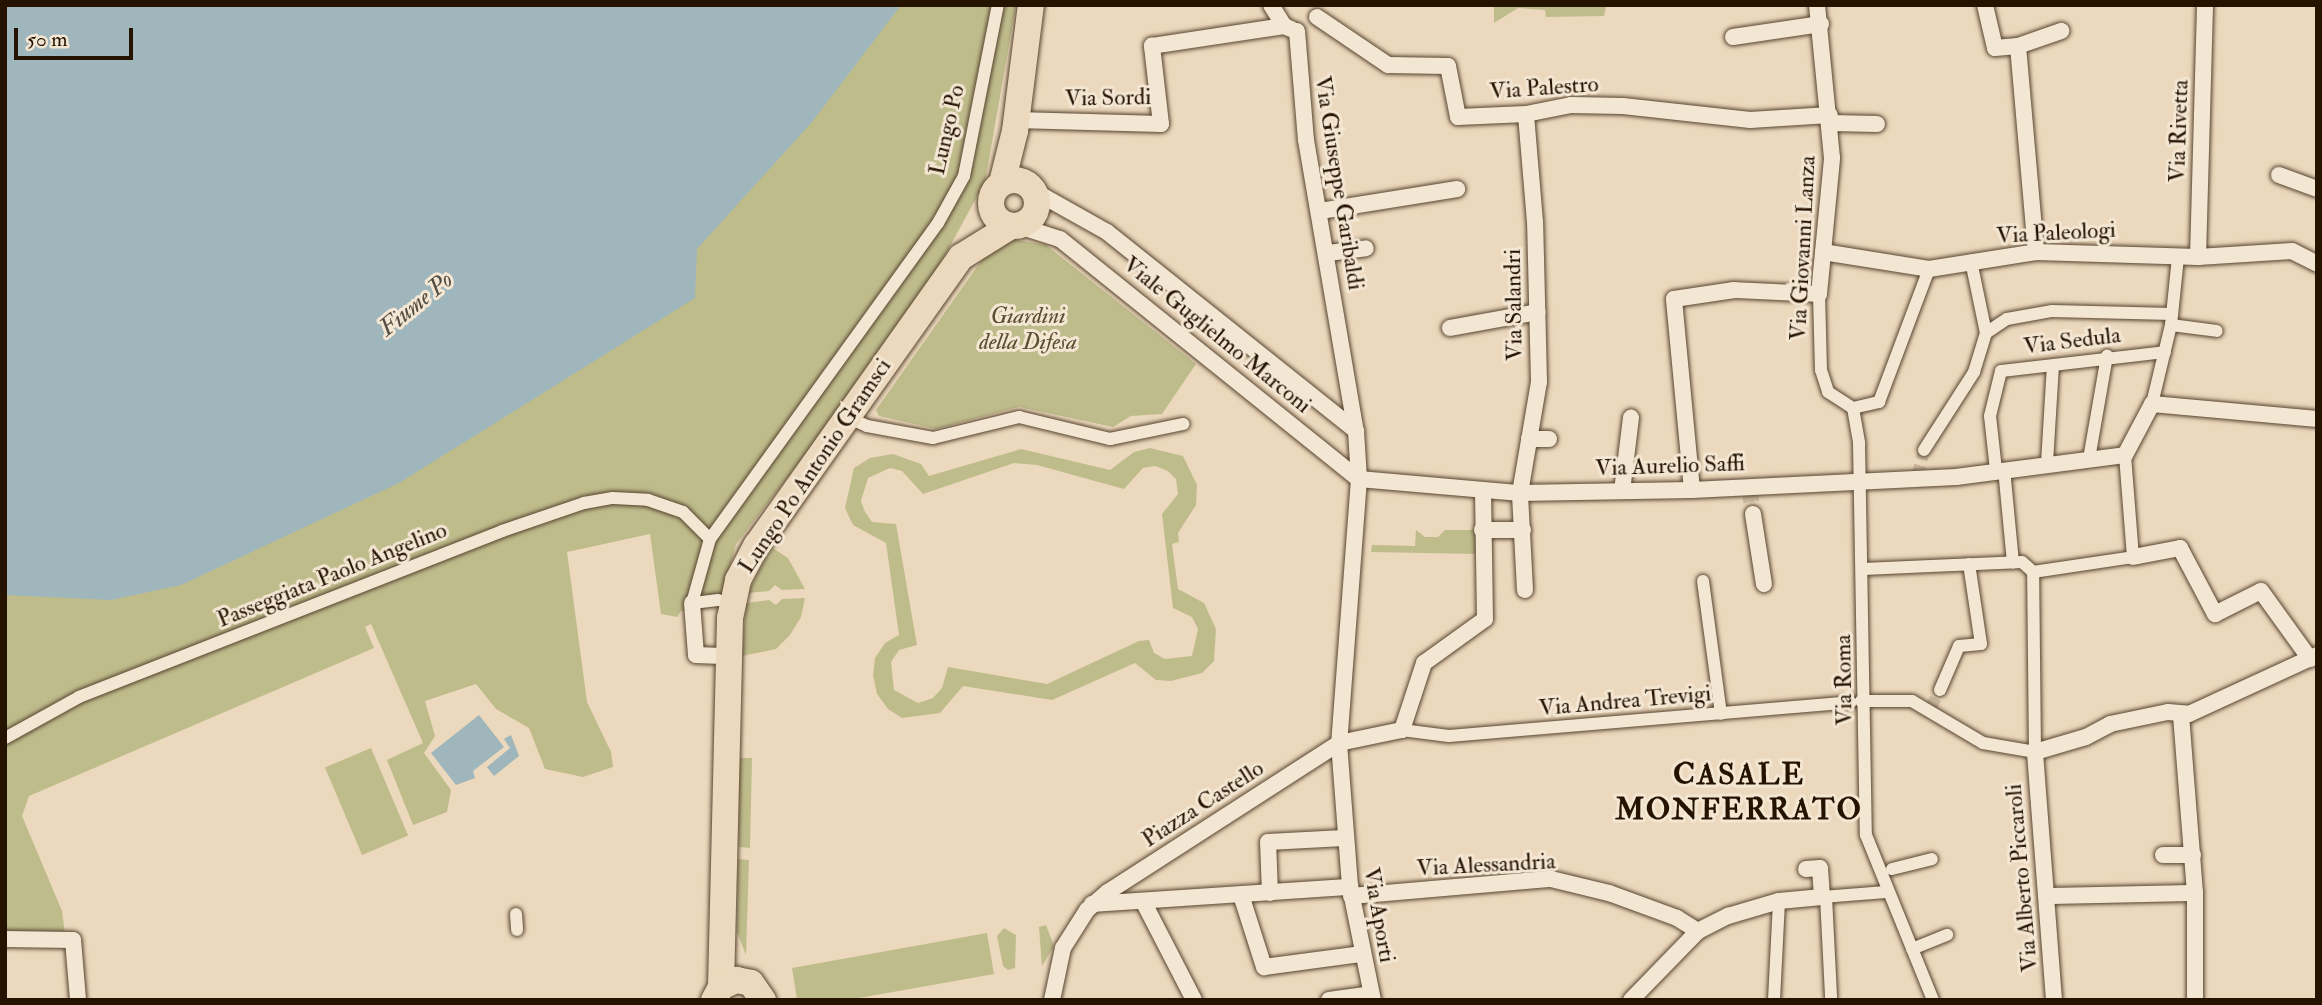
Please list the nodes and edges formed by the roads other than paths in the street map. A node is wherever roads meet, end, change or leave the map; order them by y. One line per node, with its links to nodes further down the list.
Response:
1 (998, 5): 67 (street, Lungo Po)
2 (1031, 5): 16 (main road)
3 (1271, 5): 9 (street)
4 (1817, 5): 8 (street, Via Giovanni Lanza)
5 (1985, 5): 12 (street)
6 (2205, 5): 31 (street, Via Rivetta)
7 (1320, 11): 9 (street); 13 (street, Via Palestro)
8 (1821, 24): 11 (street); 14 (street, Via Giovanni Lanza)
9 (1291, 29): 16 (street, Via Sordi); 23 (street, Via Giuseppe Garibaldi)
10 (2061, 32): 12 (street)
11 (1732, 37)
12 (2018, 46): 29 (street)
13 (1526, 114): 14 (street, Via Palestro); 36 (street, Via Salandri)
14 (1831, 119): 15 (street, Via Palestro); 27 (street, Via Giovanni Lanza)
15 (1877, 124)
16 (1015, 125): 18 (main road); 19 (main road)
17 (2279, 175): 21 (street)
18 (1002, 183): 19 (main road); 22 (main road)
19 (1032, 188): 24 (main road); 50 (street, Viale Guglielmo Marconi)
20 (1457, 189): 23 (street)
21 (2317, 189)
22 (991, 208): 24 (main road); 25 (main road, Lungo Po Antonio Gramsci)
23 (1320, 212): 28 (street, Via Giuseppe Garibaldi)
24 (1024, 228): 25 (main road, Lungo Po Antonio Gramsci); 58 (street, Viale Guglielmo Marconi)
25 (970, 248): 46 (main road, Lungo Po Antonio Gramsci)
26 (1366, 248): 28 (street)
27 (1824, 252): 34 (street, Via Paleologi); 35 (street, Via Giovanni Lanza)
28 (1328, 253): 50 (street, Via Giuseppe Garibaldi)
29 (2036, 253): 30 (street, Via Paleologi); 33 (street, Via Paleologi)
30 (2178, 257): 31 (street, Via Paleologi); 37 (street)
31 (2198, 257): 32 (street, Via Paleologi)
32 (2316, 258)
33 (1971, 261): 34 (street, Via Paleologi); 40 (street)
34 (1929, 269): 45 (street)
35 (1819, 294): 45 (street, Via Giovanni Lanza); 60 (street)
36 (1538, 312): 38 (street); 51 (street, Via Salandri)
37 (2171, 319): 39 (street); 40 (street); 41 (street)
38 (1450, 328)
39 (2217, 331)
40 (1986, 333): 53 (street)
41 (2165, 352): 42 (street, Via Sedula); 44 (street)
42 (2107, 356): 43 (street, Via Sedula); 55 (street)
43 (2053, 366): 56 (street); 57 (street, Via Sedula)
44 (2152, 404): 48 (street); 54 (street)
45 (1853, 408): 59 (street)
46 (847, 417): 49 (street); 78 (main road, Lungo Po Antonio Gramsci)
47 (1631, 418): 61 (street)
48 (2317, 419)
49 (1183, 424)
50 (1356, 431): 58 (street)
51 (1529, 439): 52 (street); 63 (street, Via Salandri)
52 (1549, 439)
53 (1924, 450)
54 (2125, 455): 55 (street, Via Aurelio Saffi); 68 (street)
55 (2089, 459): 56 (street, Via Aurelio Saffi)
56 (2046, 463): 57 (street, Via Aurelio Saffi)
57 (2005, 468): 59 (street, Via Aurelio Saffi); 69 (street)
58 (1359, 479): 62 (street); 86 (street)
59 (1860, 479): 60 (street, Via Aurelio Saffi); 71 (street, Via Roma)
60 (1692, 490): 61 (street, Via Aurelio Saffi)
61 (1622, 491): 63 (street, Via Aurelio Saffi)
62 (1483, 492): 63 (street, Via Aurelio Saffi); 65 (street)
63 (1520, 493): 66 (street, Via Salandri)
64 (1753, 514): 74 (street)
65 (1482, 530): 66 (street); 84 (street)
66 (1522, 530): 75 (street, Via Salandri)
67 (710, 538): 77 (street, Lungo Po); 85 (street, Passeggiata Paolo Angelino)
68 (2133, 557): 72 (street); 79 (street)
69 (2014, 563): 70 (street); 72 (street)
70 (1969, 565): 71 (street); 80 (street)
71 (1863, 569): 81 (street, Via Roma)
72 (2033, 572): 87 (street)
73 (1703, 581): 82 (street)
74 (1764, 584)
75 (1525, 590)
76 (718, 600): 77 (street)
77 (692, 603): 78 (street, Lungo Po)
78 (729, 656): 111 (main road, Lungo Po Antonio Gramsci)
79 (2315, 657): 83 (street)
80 (1940, 690)
81 (1859, 701): 82 (street, Via Andrea Trevigi); 87 (street, Via Andrea Trevigi); 93 (street, Via Roma)
82 (1721, 714): 84 (street, Via Andrea Trevigi)
83 (2181, 715): 87 (street); 90 (street)
84 (1402, 730): 86 (street, Piazza Castello)
85 (5, 738)
86 (1339, 743): 88 (street); 103 (street, Piazza Castello)
87 (2035, 752): 99 (street, Via Alberto Piccaroli)
88 (1344, 838): 94 (street, Via Aporti); 97 (street)
89 (2163, 855): 90 (street)
90 (2193, 855): 96 (street)
91 (1932, 859): 93 (street)
92 (1805, 869): 100 (street)
93 (1884, 871): 95 (street, Via Roma)
94 (1350, 892): 97 (street, Via Alessandria); 106 (street, Via Alessandria); 110 (street, Via Aporti)
95 (1886, 892): 100 (street); 109 (street, Via Roma)
96 (2195, 892): 99 (street); 123 (street)
97 (1270, 893): 98 (street, Via Alessandria)
98 (1241, 895): 102 (street, Via Alessandria); 110 (street)
99 (2047, 895): 122 (street, Via Alberto Piccaroli)
100 (1824, 897): 101 (street); 114 (street)
101 (1779, 901): 106 (street); 120 (street)
102 (1144, 903): 103 (street); 117 (street)
103 (1092, 904): 112 (street, Piazza Castello)
104 (516, 914): 105 (street)
105 (517, 930)
106 (1698, 931): 119 (street)
107 (1947, 935): 109 (street)
108 (5, 939): 115 (street)
109 (1912, 949): 121 (street, Via Roma)
110 (1362, 954): 113 (street, Via Aporti)
111 (726, 989): 116 (main road)
112 (1052, 992)
113 (1372, 997): 118 (street)
114 (1831, 998)
115 (78, 1000)
116 (763, 1000)
117 (1194, 1000)
118 (1329, 1000)
119 (1631, 1000)
120 (1774, 1000)
121 (1933, 1000)
122 (2054, 1000)
123 (2195, 1000)

